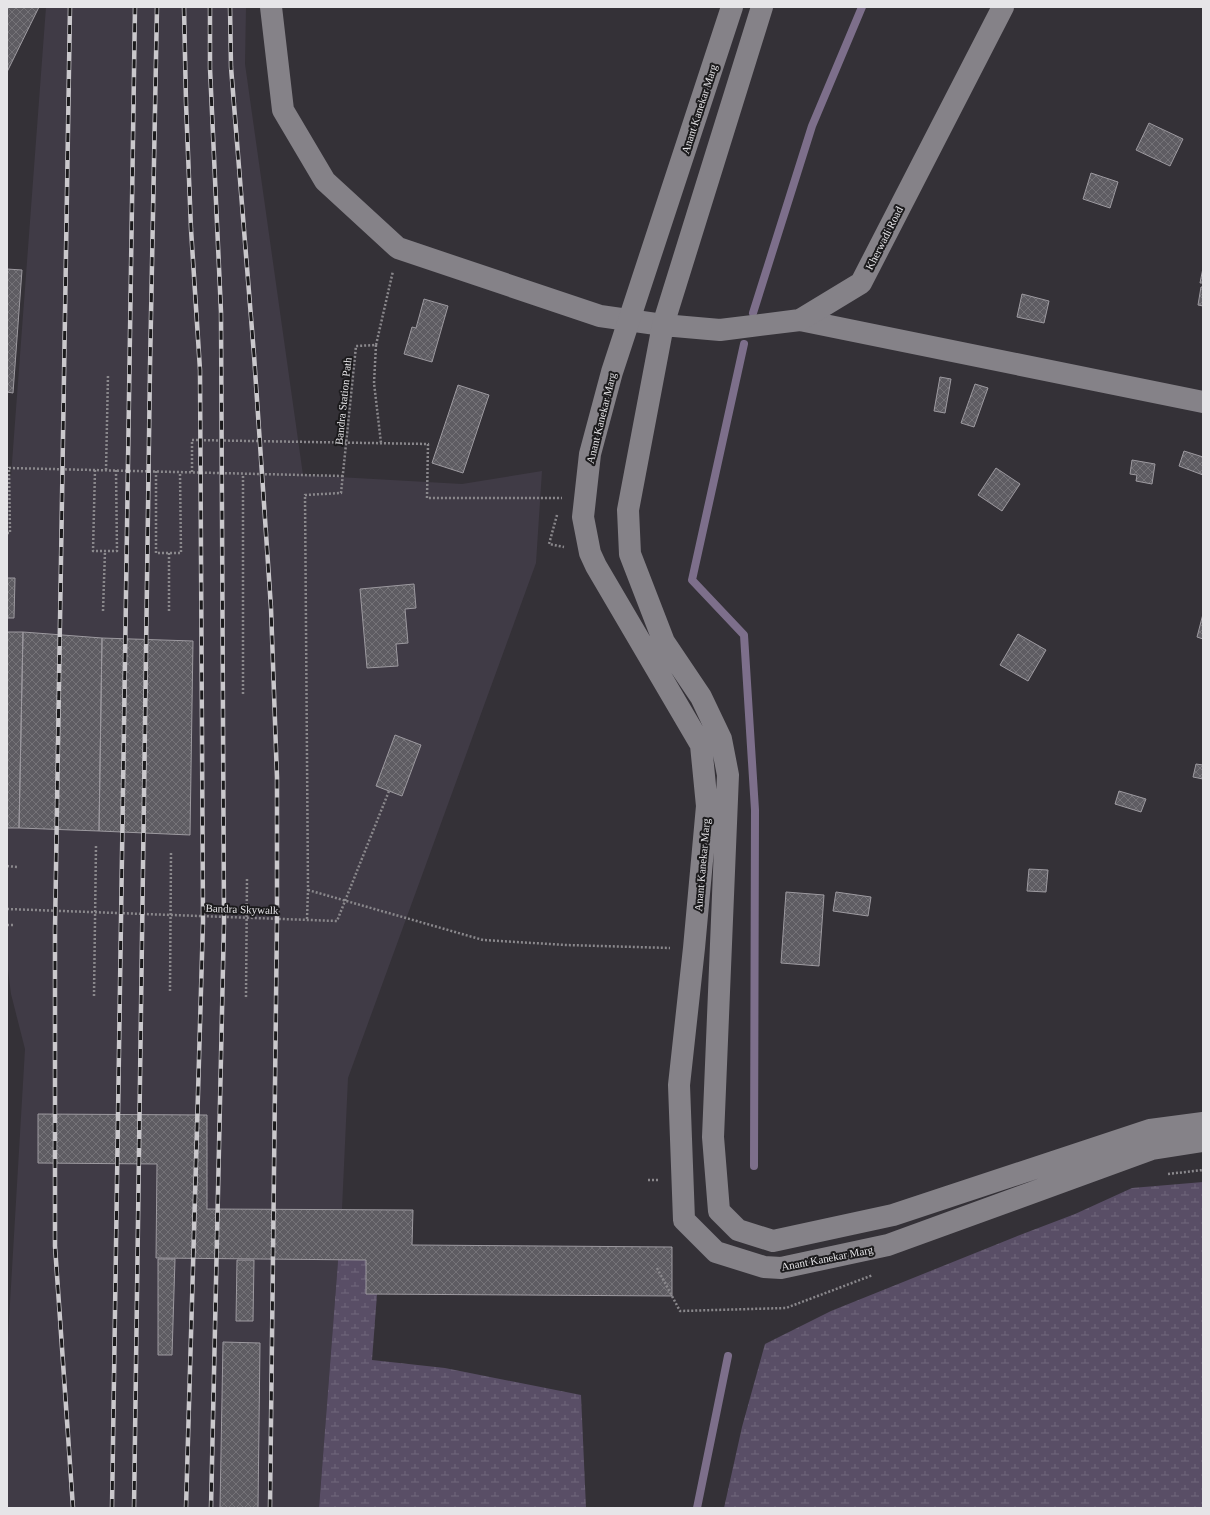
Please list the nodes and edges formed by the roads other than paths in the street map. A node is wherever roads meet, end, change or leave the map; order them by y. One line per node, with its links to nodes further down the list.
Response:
1 (271, 7): 6 (street, Kherwadi Road)
2 (732, 7): 9 (street, Anant Kanekar Marg)
3 (762, 7): 6 (street, Anant Kanekar Marg)
4 (1004, 7): 5 (street, Kherwadi Road)
5 (800, 320): 6 (street, Kherwadi Road); 7 (street)
6 (663, 325): 8 (street, Anant Kanekar Marg)
7 (1203, 402)
8 (1203, 1123)
9 (1203, 1141)

